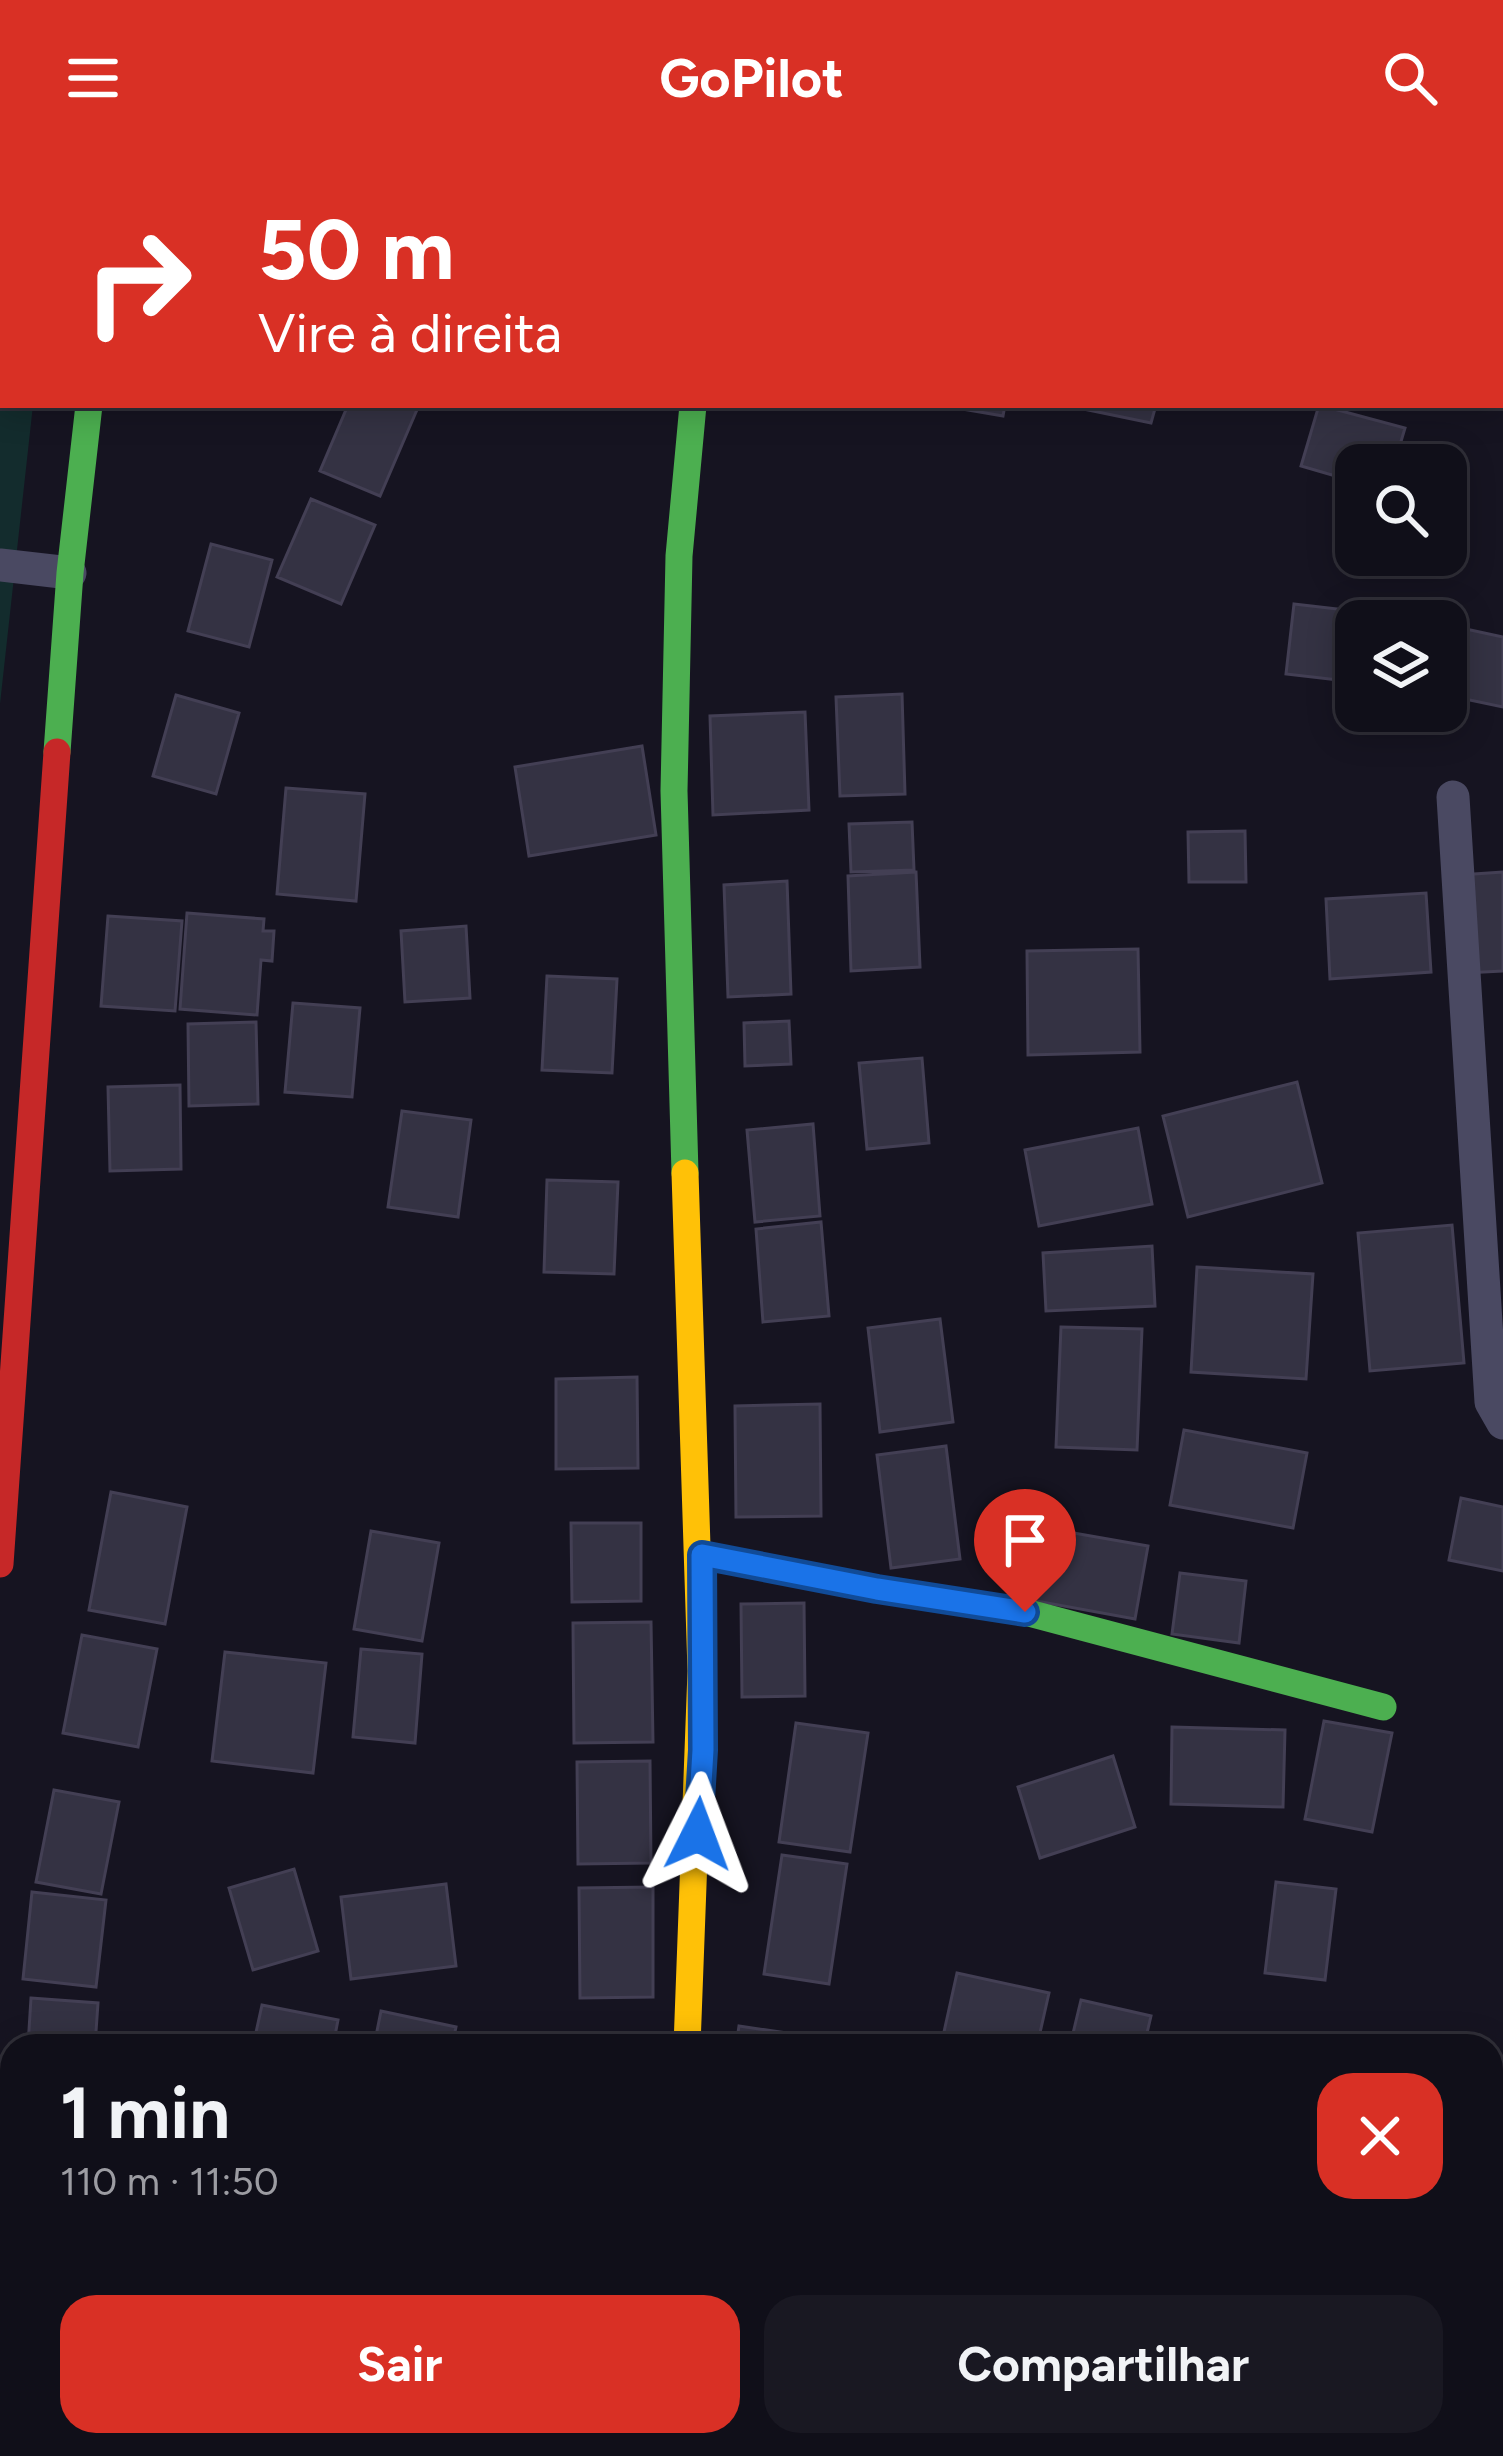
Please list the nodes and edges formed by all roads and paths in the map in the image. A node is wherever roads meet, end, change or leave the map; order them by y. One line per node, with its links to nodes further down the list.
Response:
1 (88, 408): 4 (street)
2 (693, 408): 7 (street)
3 (0, 565): 4 (street)
4 (70, 573): 8 (street)
5 (1453, 797): 6 (street)
6 (1503, 1423)
7 (702, 1555): 9 (street); 10 (street)
8 (0, 1564)
9 (1382, 1707)
10 (688, 2034)

